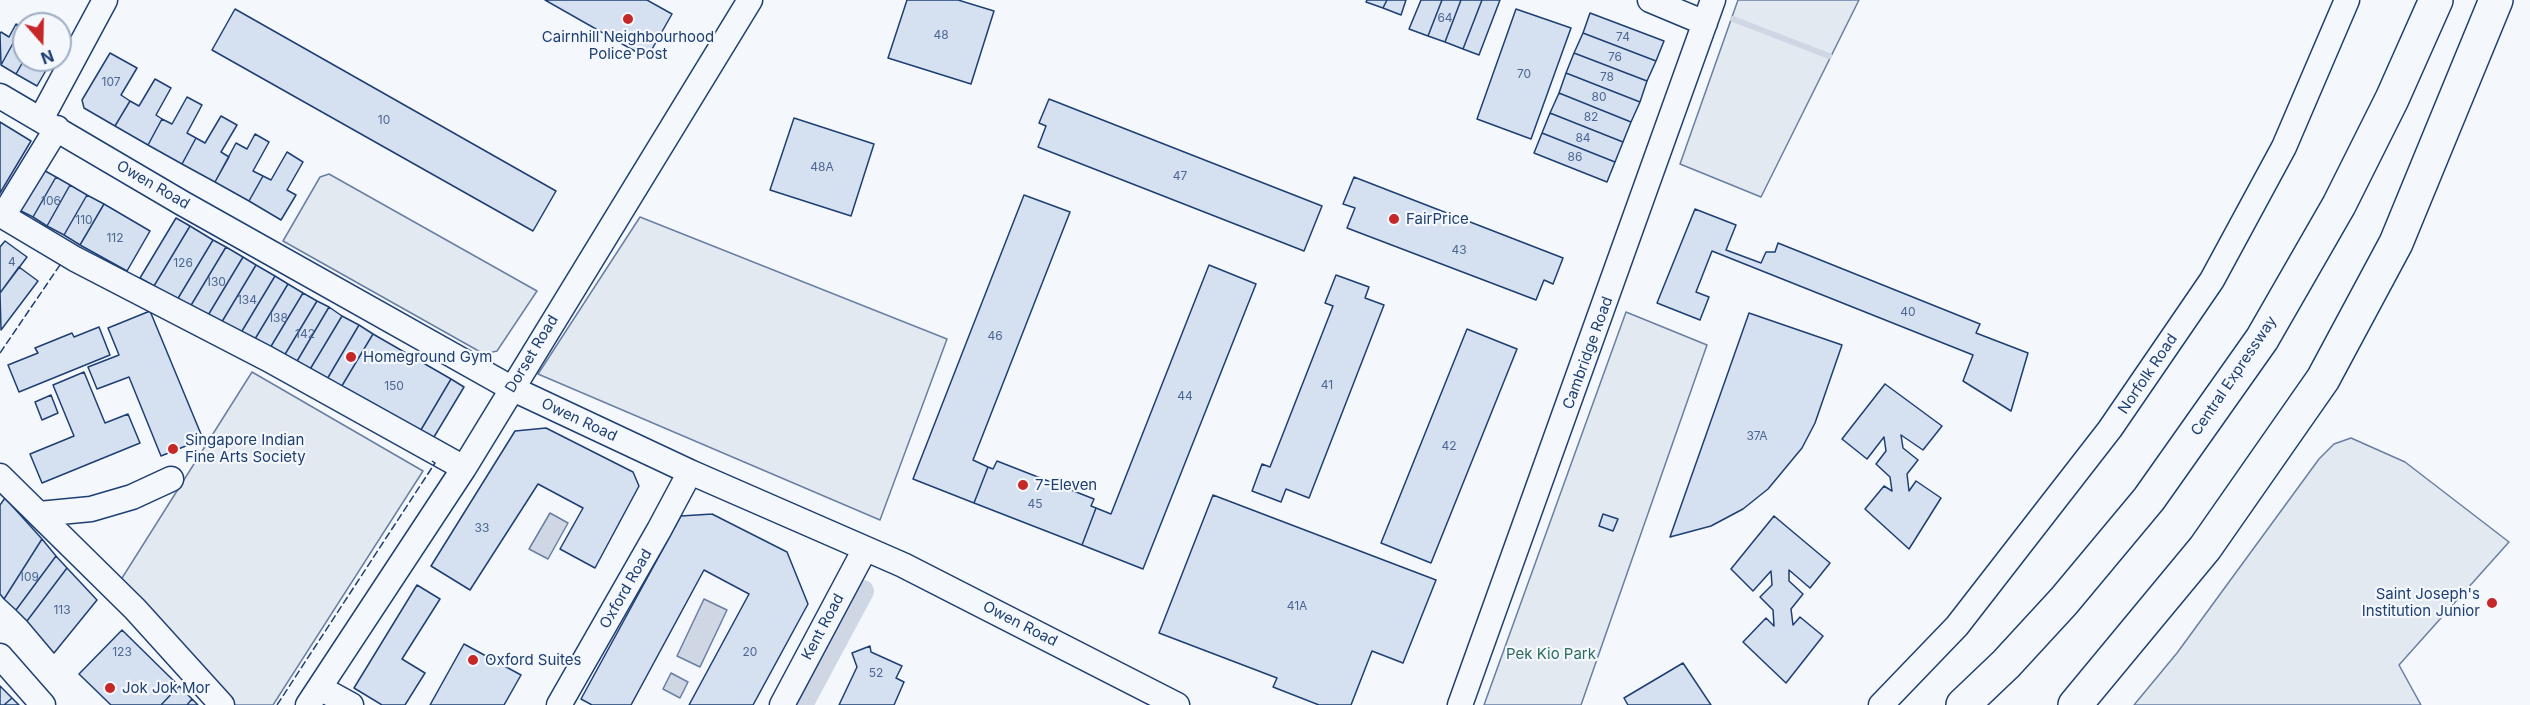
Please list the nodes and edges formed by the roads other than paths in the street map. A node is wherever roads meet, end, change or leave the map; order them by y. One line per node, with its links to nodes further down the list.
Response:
1 (105, 0): 10 (street)
2 (1650, 0): 8 (street)
3 (1713, 0): 8 (street, Cambridge Road)
4 (2347, 0): 27 (street, Norfolk Road)
5 (2436, 0): 28 (highway, Central Expressway)
6 (2496, 0): 29 (highway)
7 (745, 2): 11 (street, Dorset Road)
8 (1705, 22): 26 (street, Cambridge Road)
9 (0, 96): 10 (street, Owen Road)
10 (49, 124): 11 (street, Owen Road); 12 (street)
11 (511, 388): 12 (street, Dorset Road); 13 (street, Owen Road)
12 (464, 468): 19 (street, Dorset Road)
13 (690, 472): 17 (street, Owen Road); 23 (street, Oxford Road)
14 (0, 476): 16 (street)
15 (171, 479): 16 (street)
16 (39, 514): 21 (street)
17 (865, 549): 24 (street, Kent Road); 25 (street, Owen Road)
18 (0, 656): 20 (street)
19 (314, 700): 22 (street)
20 (43, 705)
21 (222, 705)
22 (351, 705)
23 (559, 705)
24 (782, 705)
25 (1177, 705)
26 (1460, 705)
27 (1881, 705)
28 (1963, 705)
29 (2075, 705)

